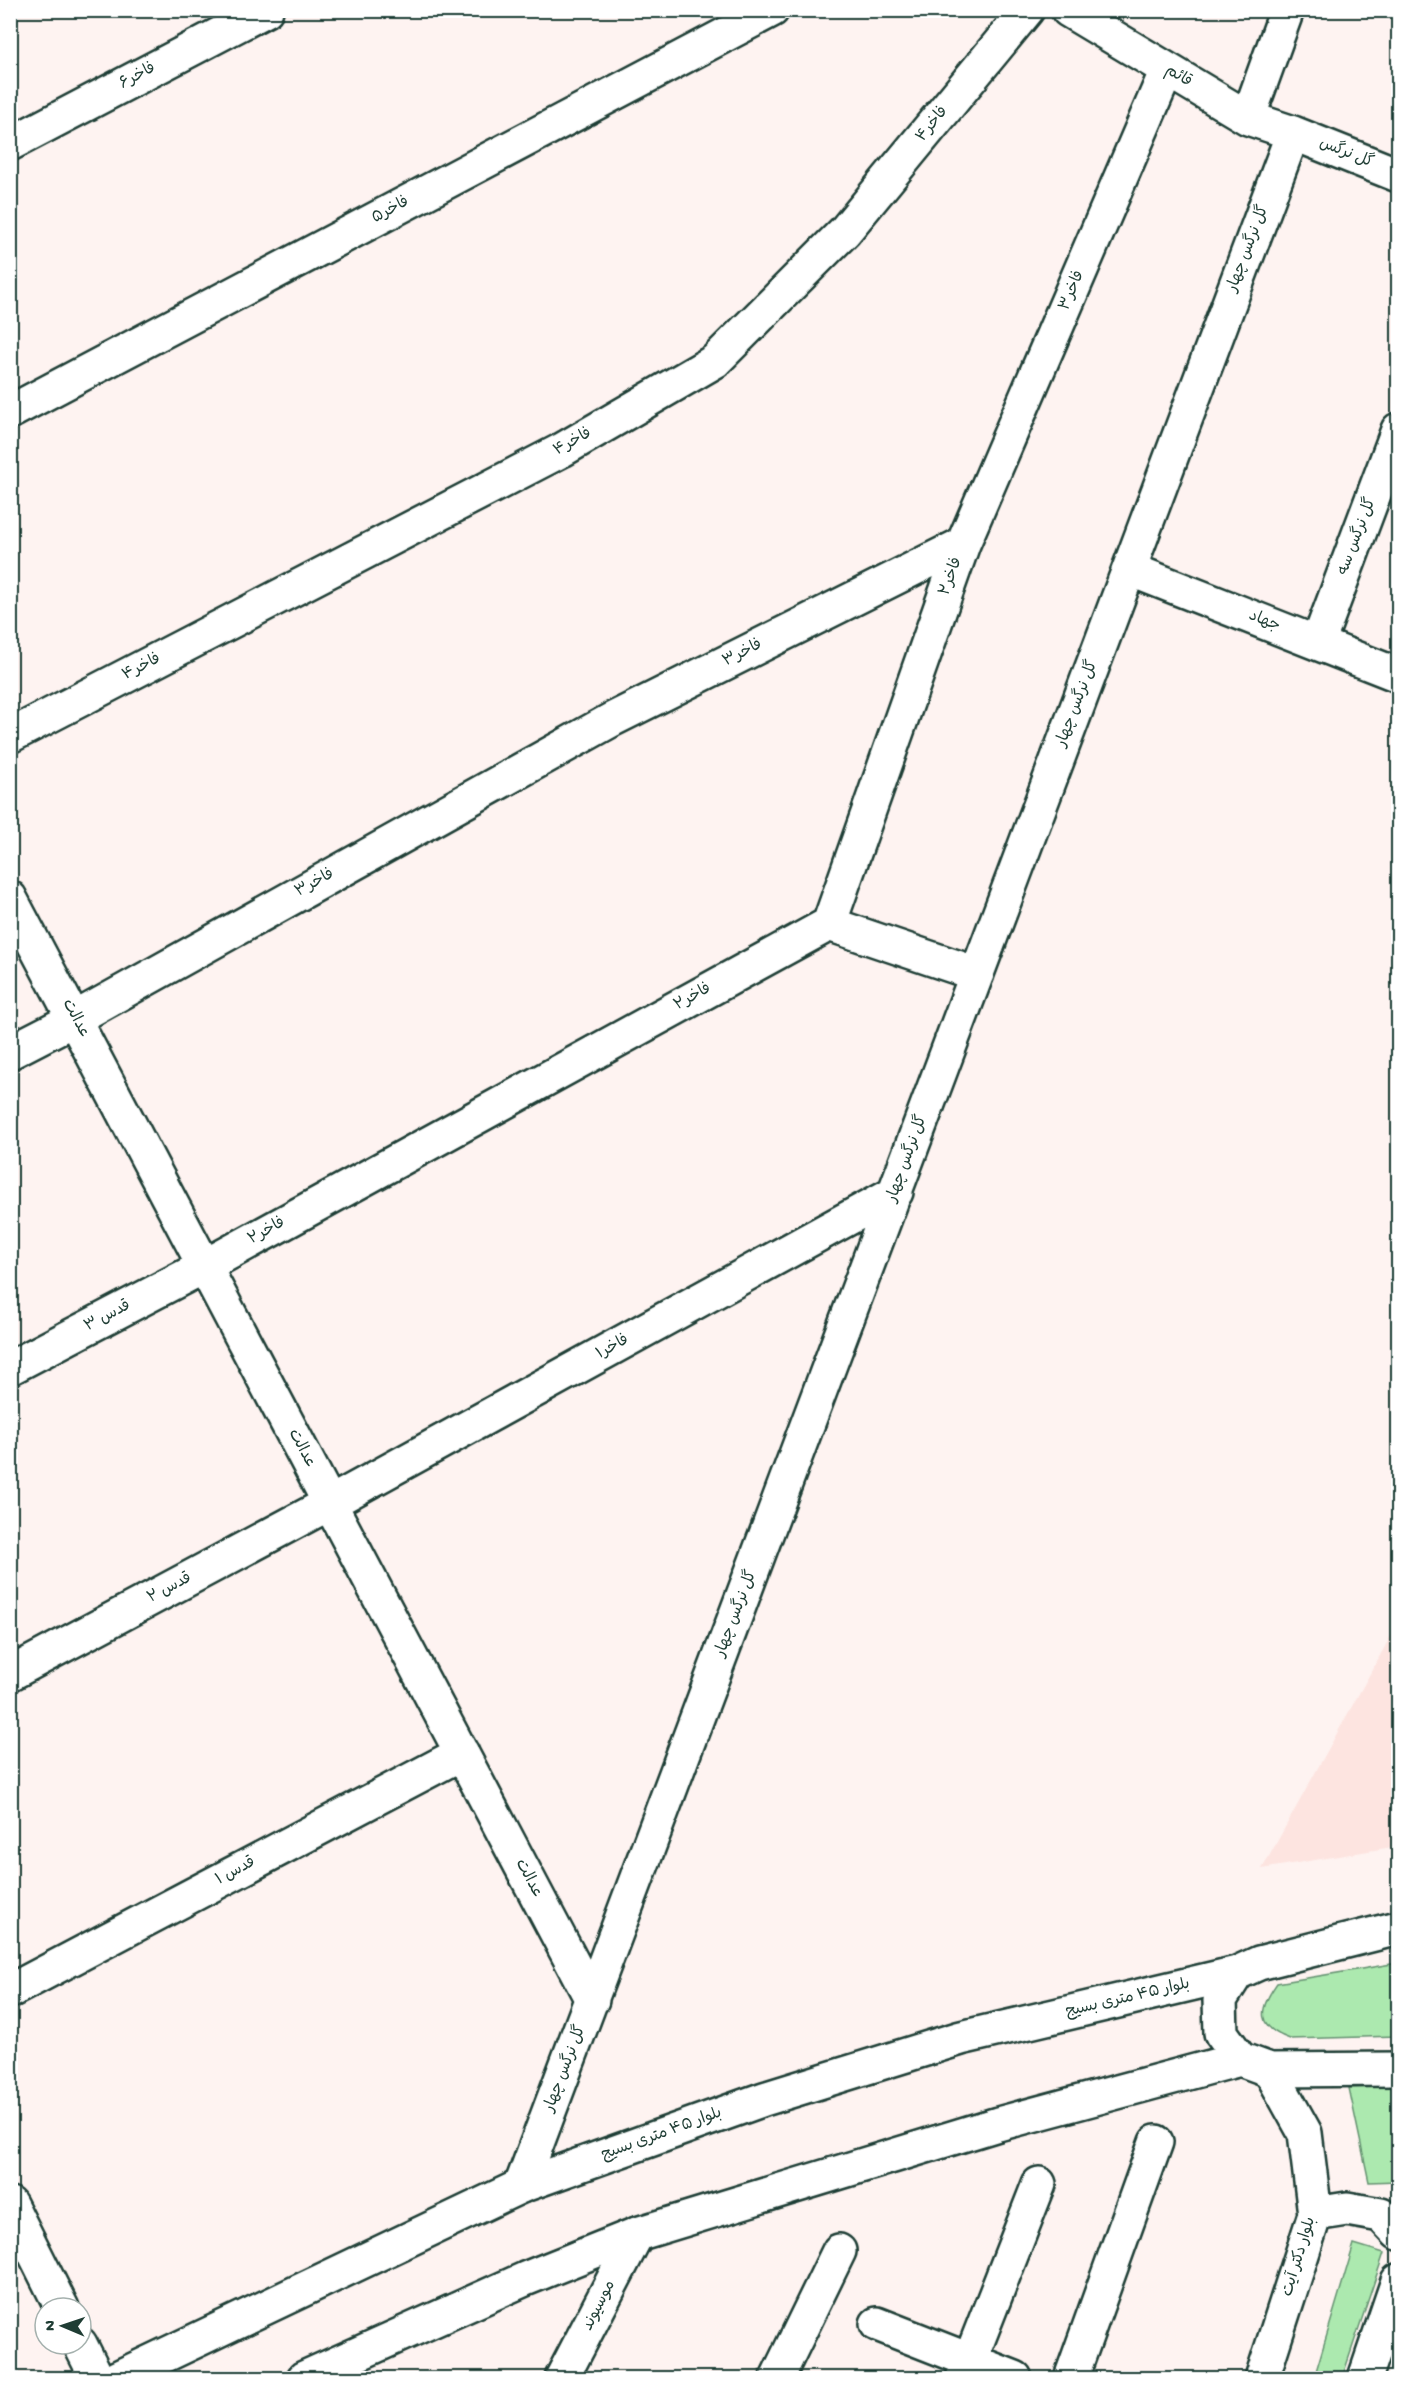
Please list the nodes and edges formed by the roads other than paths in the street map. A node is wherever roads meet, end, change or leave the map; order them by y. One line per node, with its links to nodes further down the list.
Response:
1 (266, 10): 9 (street, فاخر۶)
2 (772, 10): 11 (street, فاخر۵)
3 (1027, 10): 17 (street, فاخر۴)
4 (1068, 10): 6 (street, قائم)
5 (1287, 10): 7 (street)
6 (1167, 70): 7 (street, قائم); 13 (street, فاخر۳)
7 (1248, 118): 8 (street, قائم)
8 (1293, 133): 10 (street, گل نرگس); 14 (street, گل نرگس چهار)
9 (10, 144)
10 (1398, 175)
11 (10, 412)
12 (1398, 430): 15 (street, گل نرگس سه)
13 (963, 544): 19 (street, فاخر۲); 21 (street, فاخر۳)
14 (1129, 569): 15 (street, جهاد); 20 (street, گل نرگس چهار)
15 (1318, 644): 16 (street, جهاد)
16 (1398, 675)
17 (10, 736)
18 (10, 898): 21 (street, عدالت)
19 (829, 924): 20 (street); 24 (street, فاخر۲)
20 (977, 974): 23 (street, گل نرگس چهار)
21 (74, 1019): 22 (street, فاخر۳); 24 (street, عدالت)
22 (10, 1052)
23 (896, 1192): 26 (street, فاخر۱); 32 (street, گل نرگس چهار)
24 (205, 1266): 25 (street, قدس ۳); 26 (street, عدالت)
25 (10, 1368)
26 (330, 1503): 27 (street, قدس ۲); 28 (street, عدالت)
27 (10, 1674)
28 (462, 1754): 31 (street, قدس ۱); 32 (street, عدالت)
29 (1398, 1928): 30 (street, بلوار ۴۵ متری بسیج)
30 (1237, 1973): 33 (street); 38 (street, بلوار ۴۵ متری بسیج)
31 (10, 1991)
32 (592, 2000): 38 (street, گل نرگس چهار)
33 (1240, 2059): 35 (street); 42 (street)
34 (1398, 2068): 35 (street)
35 (1270, 2070): 40 (street, بلوار دکتر آیت)
36 (1156, 2142): 55 (street)
37 (1039, 2184): 48 (street)
38 (521, 2186): 50 (street, بلوار ۴۵ متری بسیج)
39 (10, 2204): 45 (street)
40 (1315, 2214): 41 (street); 56 (street, بلوار دکتر آیت)
41 (1398, 2233)
42 (637, 2234): 51 (street); 52 (street, موسیوند)
43 (839, 2251): 53 (street)
44 (1398, 2281): 57 (street)
45 (56, 2296)
46 (878, 2324): 48 (street)
47 (86, 2356): 49 (street)
48 (967, 2370): 54 (street)
49 (97, 2379)
50 (117, 2379)
51 (304, 2379)
52 (562, 2379)
53 (777, 2379)
54 (1015, 2379)
55 (1071, 2379)
56 (1262, 2379)
57 (1365, 2379)

